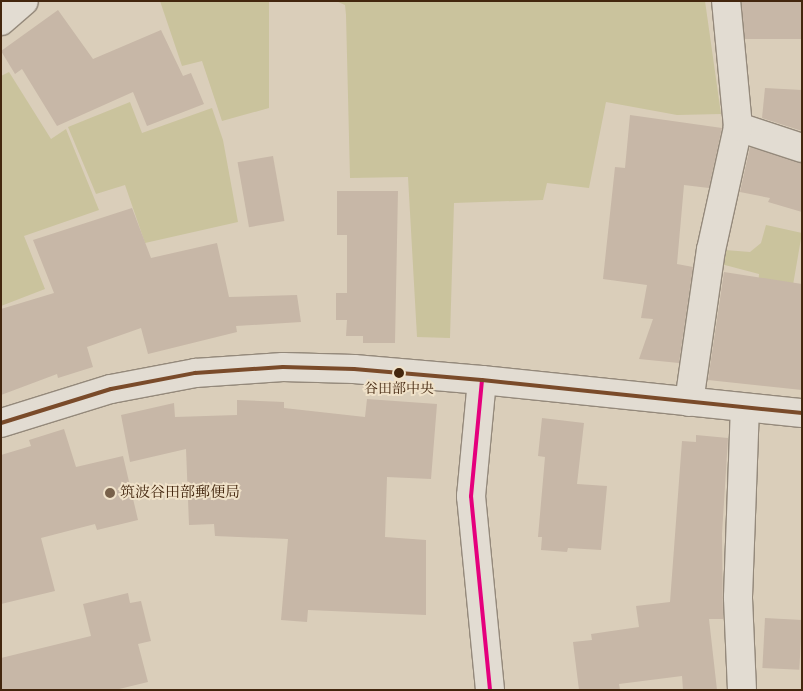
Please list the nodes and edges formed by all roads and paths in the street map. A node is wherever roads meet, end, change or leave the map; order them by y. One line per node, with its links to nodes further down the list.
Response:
1 (24, 1): 3 (street)
2 (726, 1): 4 (street)
3 (1, 21)
4 (738, 127): 5 (street); 7 (street)
5 (802, 148)
6 (482, 380): 7 (street); 10 (street); 11 (street)
7 (689, 402): 8 (street)
8 (745, 408): 9 (street); 12 (street)
9 (802, 413)
10 (1, 423)
11 (490, 690)
12 (742, 690)

